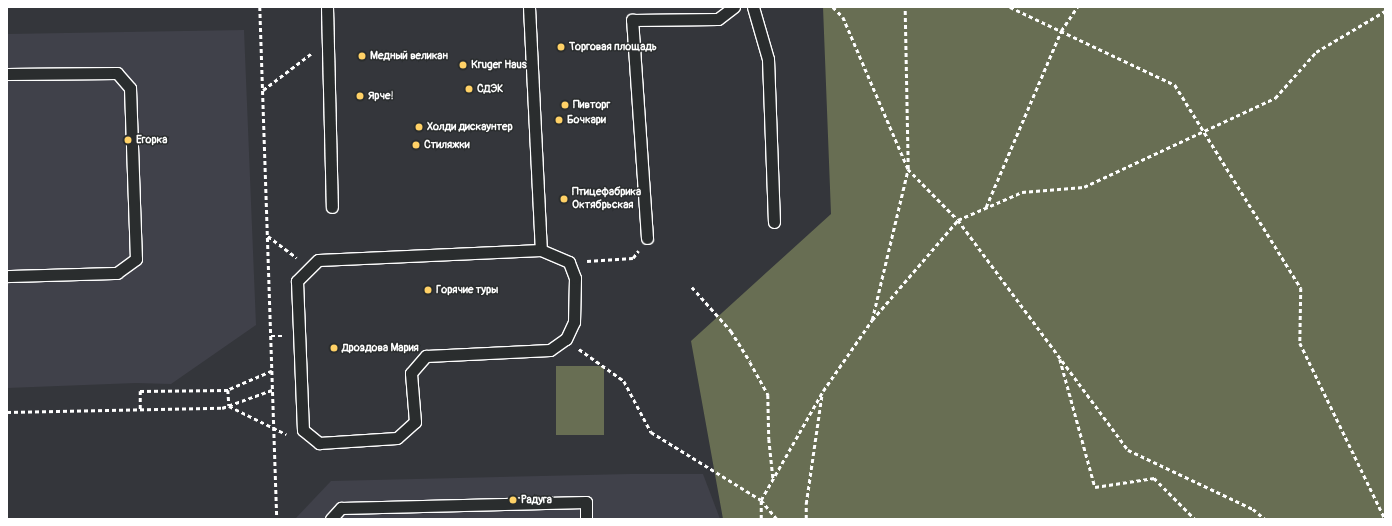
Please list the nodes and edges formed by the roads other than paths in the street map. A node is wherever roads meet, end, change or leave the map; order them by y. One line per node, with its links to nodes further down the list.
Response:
1 (327, 7): 6 (lane)
2 (529, 7): 9 (lane)
3 (734, 7): 8 (lane)
4 (753, 7): 7 (lane)
5 (7, 74): 10 (lane)
6 (332, 207)
7 (774, 222)
8 (647, 238)
9 (541, 250): 9 (lane)
10 (7, 276)
11 (331, 519): 12 (lane)
12 (586, 519)

